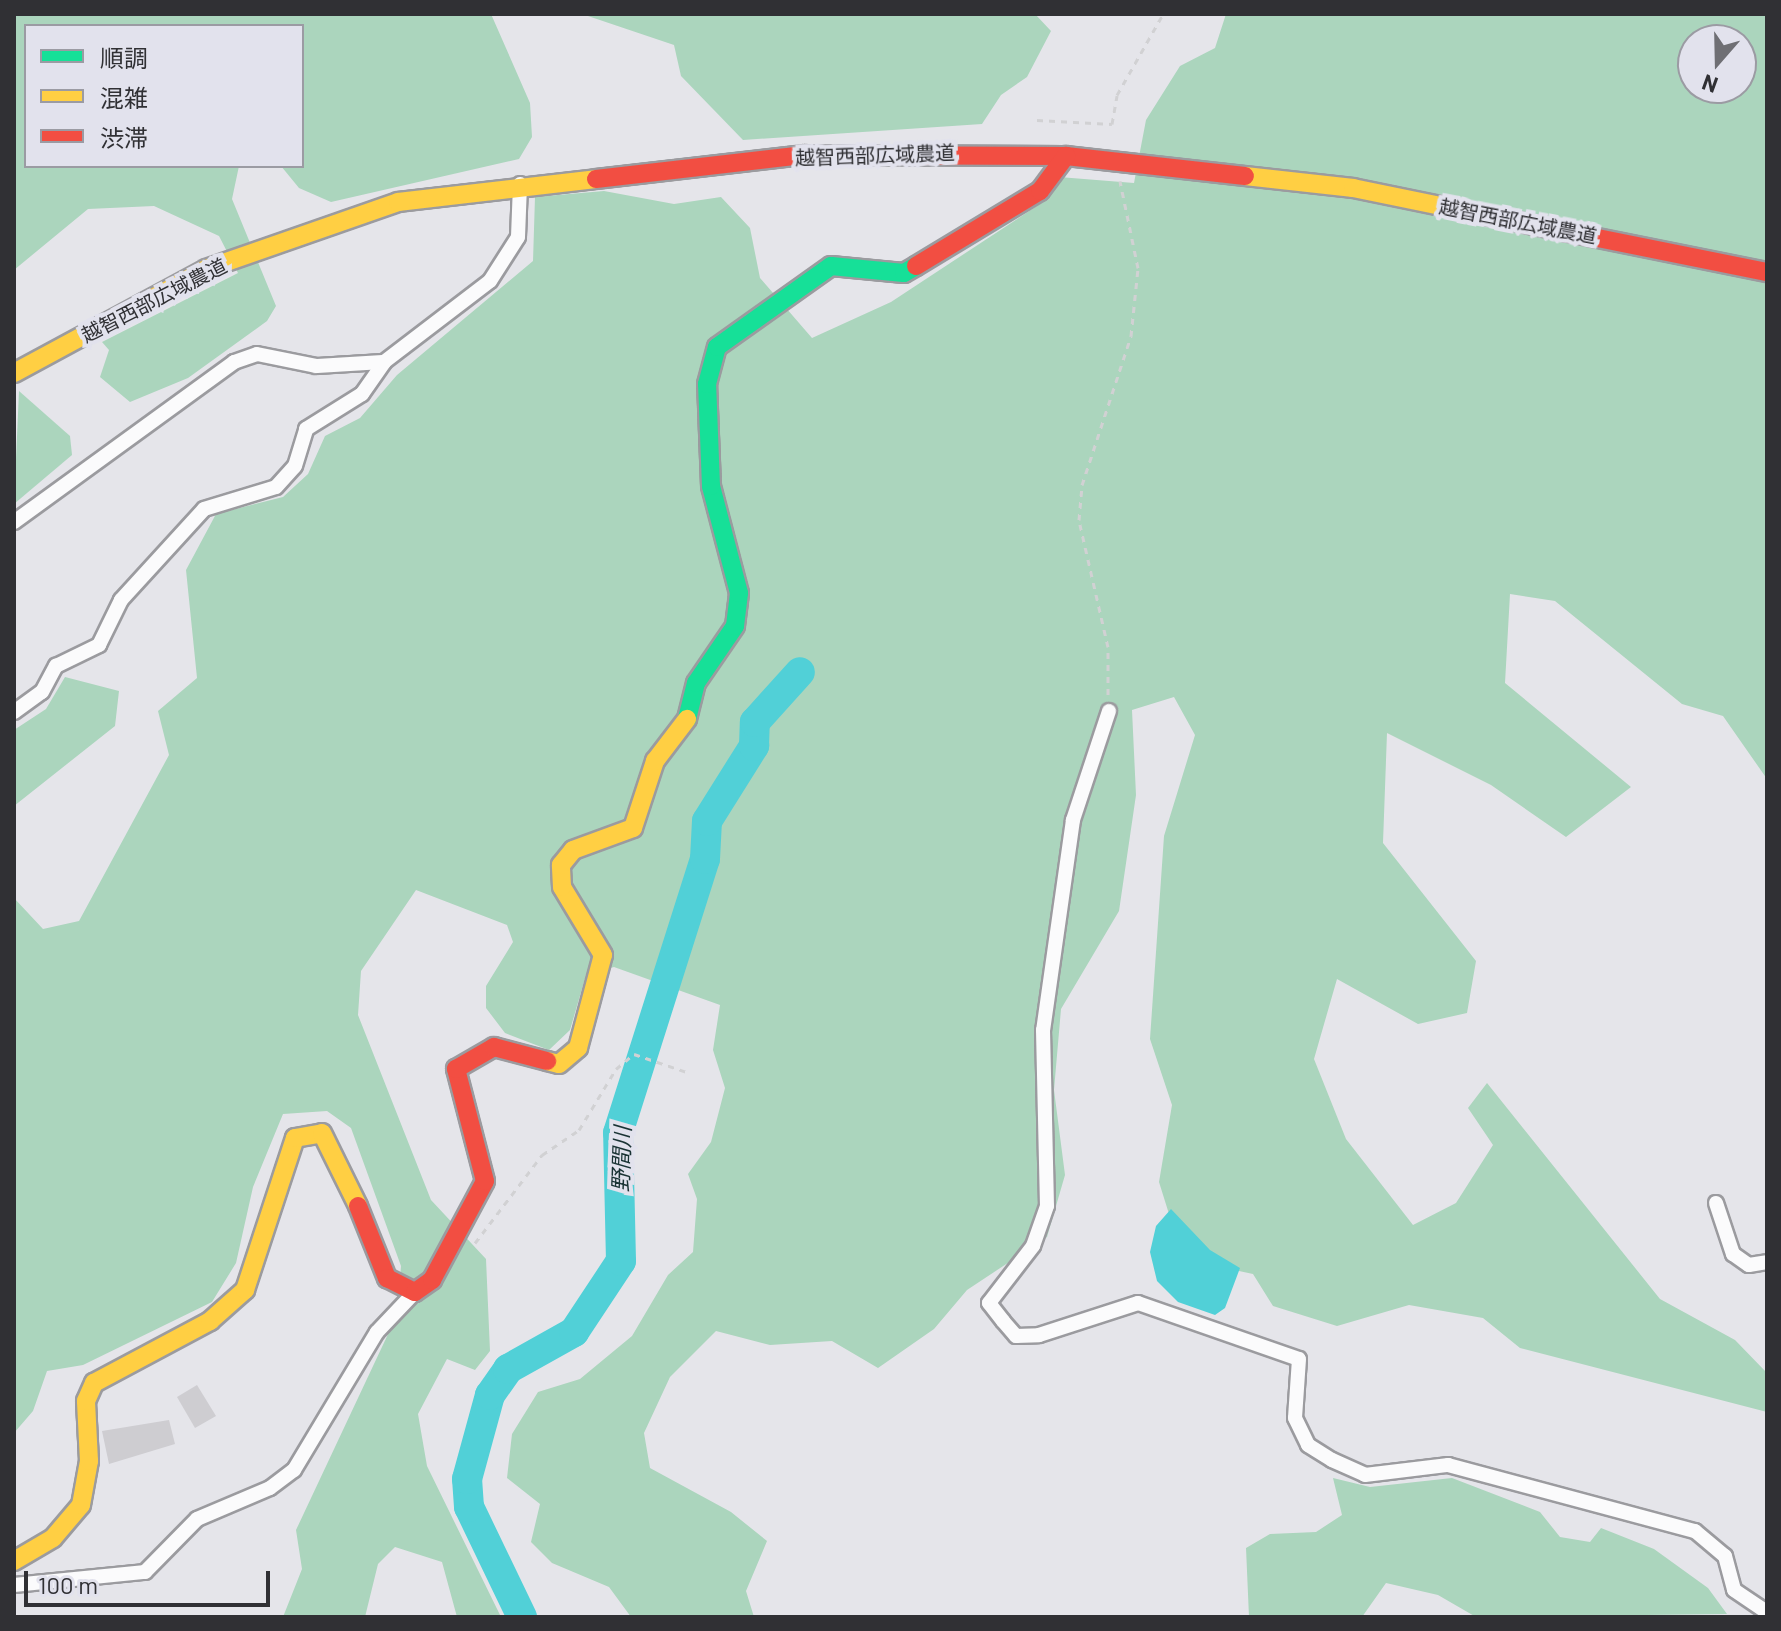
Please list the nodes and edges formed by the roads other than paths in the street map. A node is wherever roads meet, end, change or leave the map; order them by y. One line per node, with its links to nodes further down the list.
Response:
1 (1066, 156): 2 (street, 越智西部広域農道); 3 (street, 越智西部広域農道); 11 (street)
2 (520, 184): 4 (street); 5 (street, 越智西部広域農道)
3 (1767, 272)
4 (384, 362): 6 (street); 8 (street)
5 (14, 373)
6 (14, 522)
7 (1109, 711): 14 (street)
8 (14, 712)
9 (1716, 1203): 10 (street)
10 (1767, 1262)
11 (415, 1292): 12 (street); 13 (street)
12 (14, 1561)
13 (14, 1585)
14 (1767, 1612)

